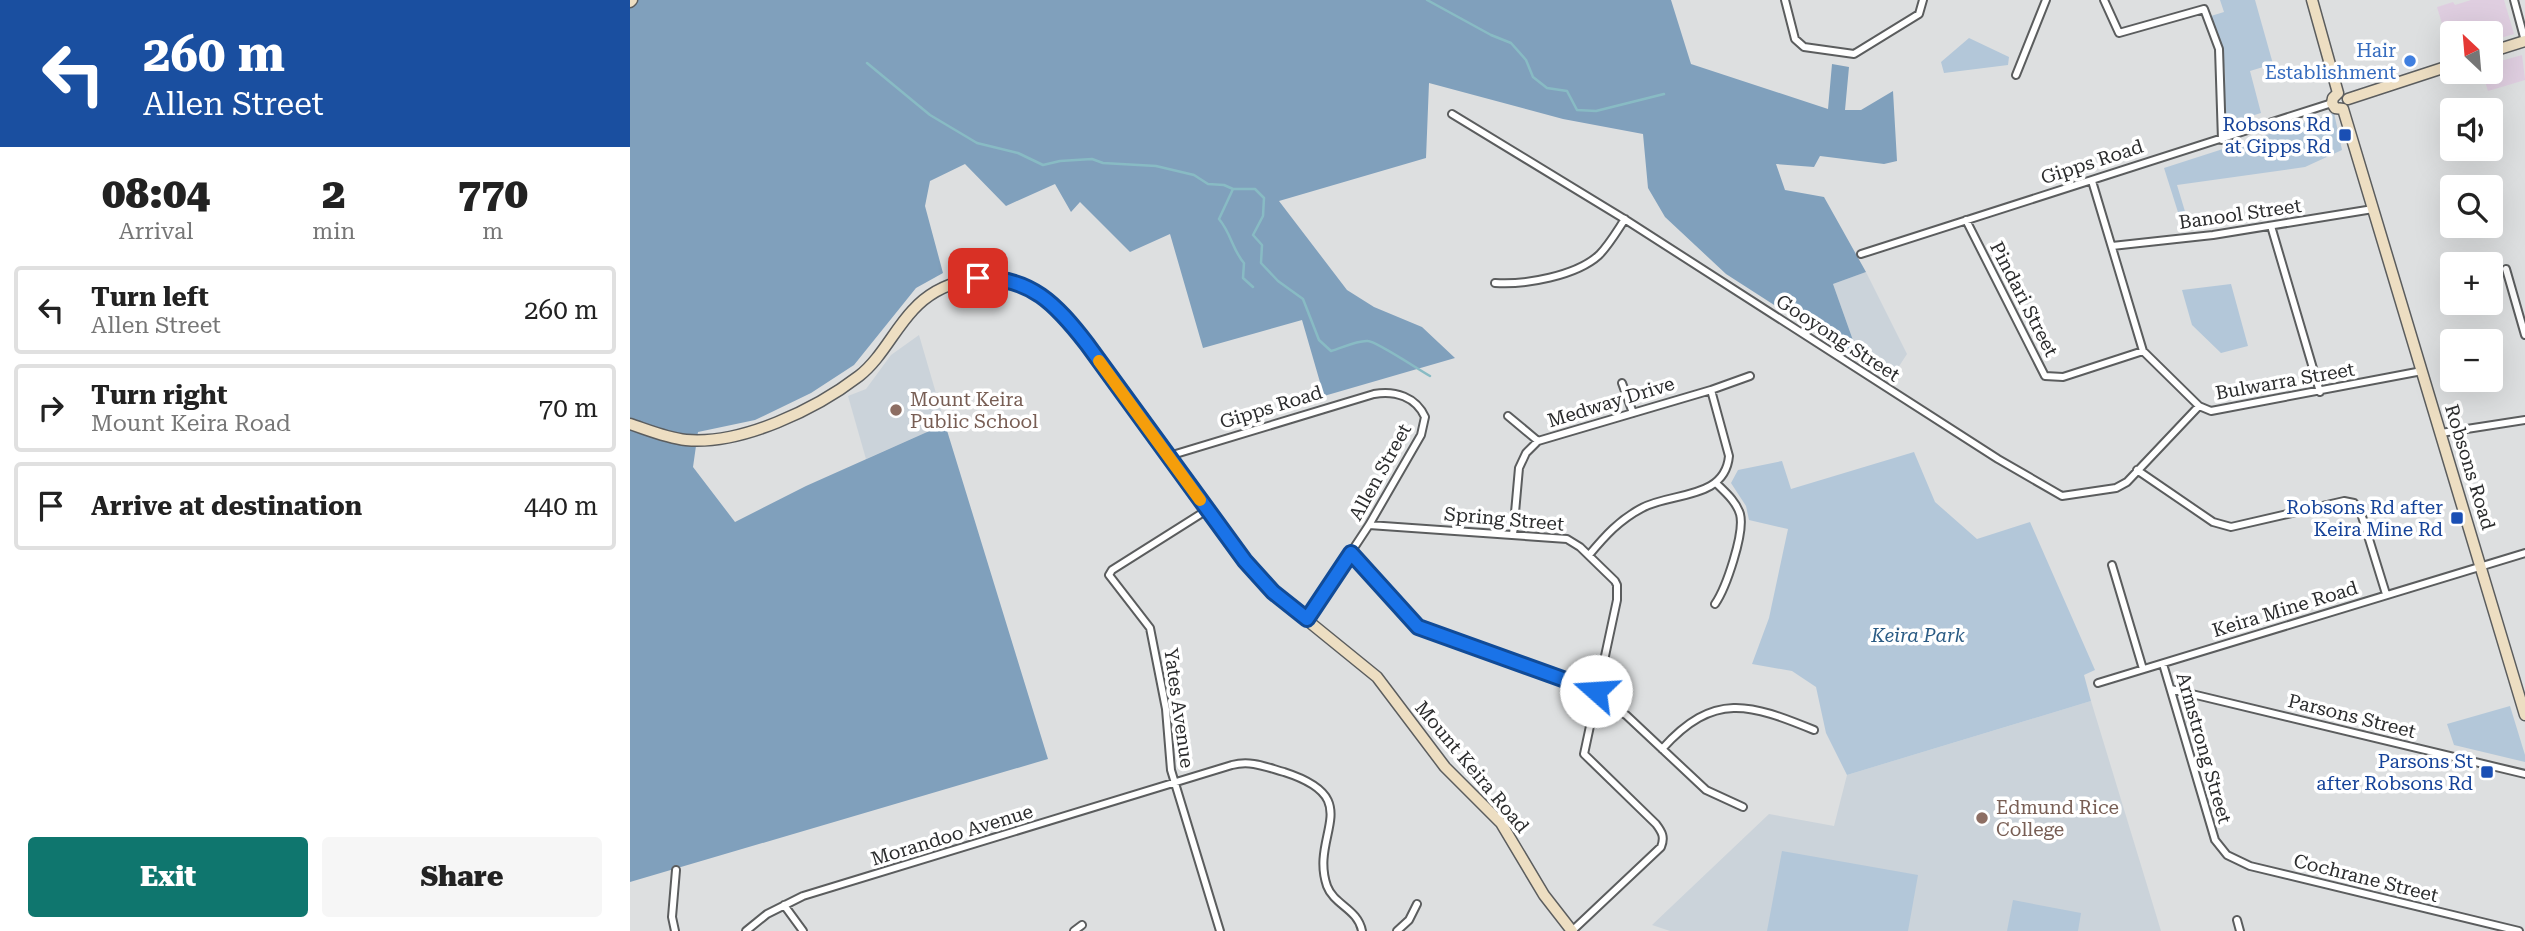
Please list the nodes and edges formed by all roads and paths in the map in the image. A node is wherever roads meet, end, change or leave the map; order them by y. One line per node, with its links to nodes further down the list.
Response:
1 (1785, 0): 2 (street)
2 (1923, 0)
3 (2046, 0): 10 (street)
4 (2104, 0): 15 (street)
5 (2312, 0): 11 (main road)
6 (2514, 0): 7 (street)
7 (2525, 41): 8 (main road)
8 (2503, 48)
9 (2440, 69): 13 (main road)
10 (2016, 75)
11 (2338, 93): 12 (main road); 13 (main road)
12 (2332, 103): 13 (main road); 15 (street, Gipps Road)
13 (2346, 104): 17 (main road, Robsons Road)
14 (1452, 114): 18 (street, Gooyong Street)
15 (2222, 140): 16 (street, Gipps Road)
16 (2092, 181): 19 (street, Gipps Road); 21 (street, Bulwarra Street)
17 (2373, 209): 20 (street, Banool Street); 27 (main road, Robsons Road)
18 (1625, 219): 24 (street); 41 (street, Gooyong Street)
19 (1966, 220): 22 (street, Gipps Road); 26 (street, Pindari Street)
20 (2271, 226): 21 (street, Banool Street); 32 (street)
21 (2112, 246): 26 (street, Bulwarra Street)
22 (1861, 254)
23 (2506, 269): 25 (street)
24 (1494, 283)
25 (2525, 335)
26 (2143, 351): 33 (street, Bulwarra Street)
27 (2422, 371): 32 (street, Bulwarra Street); 38 (main road, Robsons Road)
28 (1750, 376): 30 (street, Medway Drive)
29 (1622, 383): 34 (street)
30 (1711, 390): 34 (street, Medway Drive); 42 (street)
31 (1383, 392): 40 (street, Gipps Road); 44 (street, Allen Street)
32 (2320, 392): 33 (street, Bulwarra Street)
33 (2199, 406): 41 (street, Gooyong Street)
34 (1633, 413): 39 (street, Medway Drive)
35 (1508, 416): 39 (street)
36 (2525, 420): 38 (street)
37 (630, 424): 40 (main road, Mount Keira Road)
38 (2441, 433): 50 (main road, Robsons Road)
39 (1538, 441): 45 (street, Medway Drive)
40 (1169, 456): 43 (main road, Mount Keira Road)
41 (2137, 470): 51 (street)
42 (1716, 483): 48 (street); 52 (street)
43 (1207, 510): 53 (main road, Mount Keira Road); 64 (street, Yates Avenue)
44 (1369, 525): 45 (street, Spring Street); 46 (street, Allen Street)
45 (1513, 535): 48 (street, Spring Street)
46 (1351, 553): 53 (street, Allen Street); 58 (street)
47 (2525, 553): 50 (street, Keira Mine Road)
48 (1589, 555): 58 (street, Spring Street)
49 (2112, 565): 55 (street)
50 (2482, 566): 51 (street, Keira Mine Road); 60 (main road, Robsons Road)
51 (2386, 594): 54 (street, Keira Mine Road)
52 (1715, 604)
53 (1307, 619): 79 (main road, Mount Keira Road)
54 (2163, 664): 55 (street, Keira Mine Road); 57 (street, Armstrong Street)
55 (2143, 669): 56 (street, Keira Mine Road)
56 (2098, 683)
57 (2171, 689): 63 (street, Parsons Street); 66 (street, Armstrong Street)
58 (1596, 691): 59 (street, Spring Street)
59 (1594, 701): 62 (street); 79 (street, Spring Street)
60 (2525, 715)
61 (1814, 730): 62 (street)
62 (1662, 749): 65 (street)
63 (2525, 774)
64 (1174, 783): 69 (street, Morandoo Avenue); 76 (street, Yates Avenue); 77 (street, Morandoo Avenue)
65 (1743, 807)
66 (2215, 840): 81 (street, Cochrane Street)
67 (676, 870): 72 (street)
68 (1417, 904): 78 (street)
69 (784, 905): 73 (street, Morandoo Avenue); 74 (street)
70 (2237, 920): 80 (street)
71 (1082, 925): 75 (street)
72 (675, 931)
73 (746, 931)
74 (803, 931)
75 (1074, 931)
76 (1220, 931)
77 (1362, 931)
78 (1397, 931)
79 (1572, 931)
80 (2240, 931)
81 (2519, 931)

